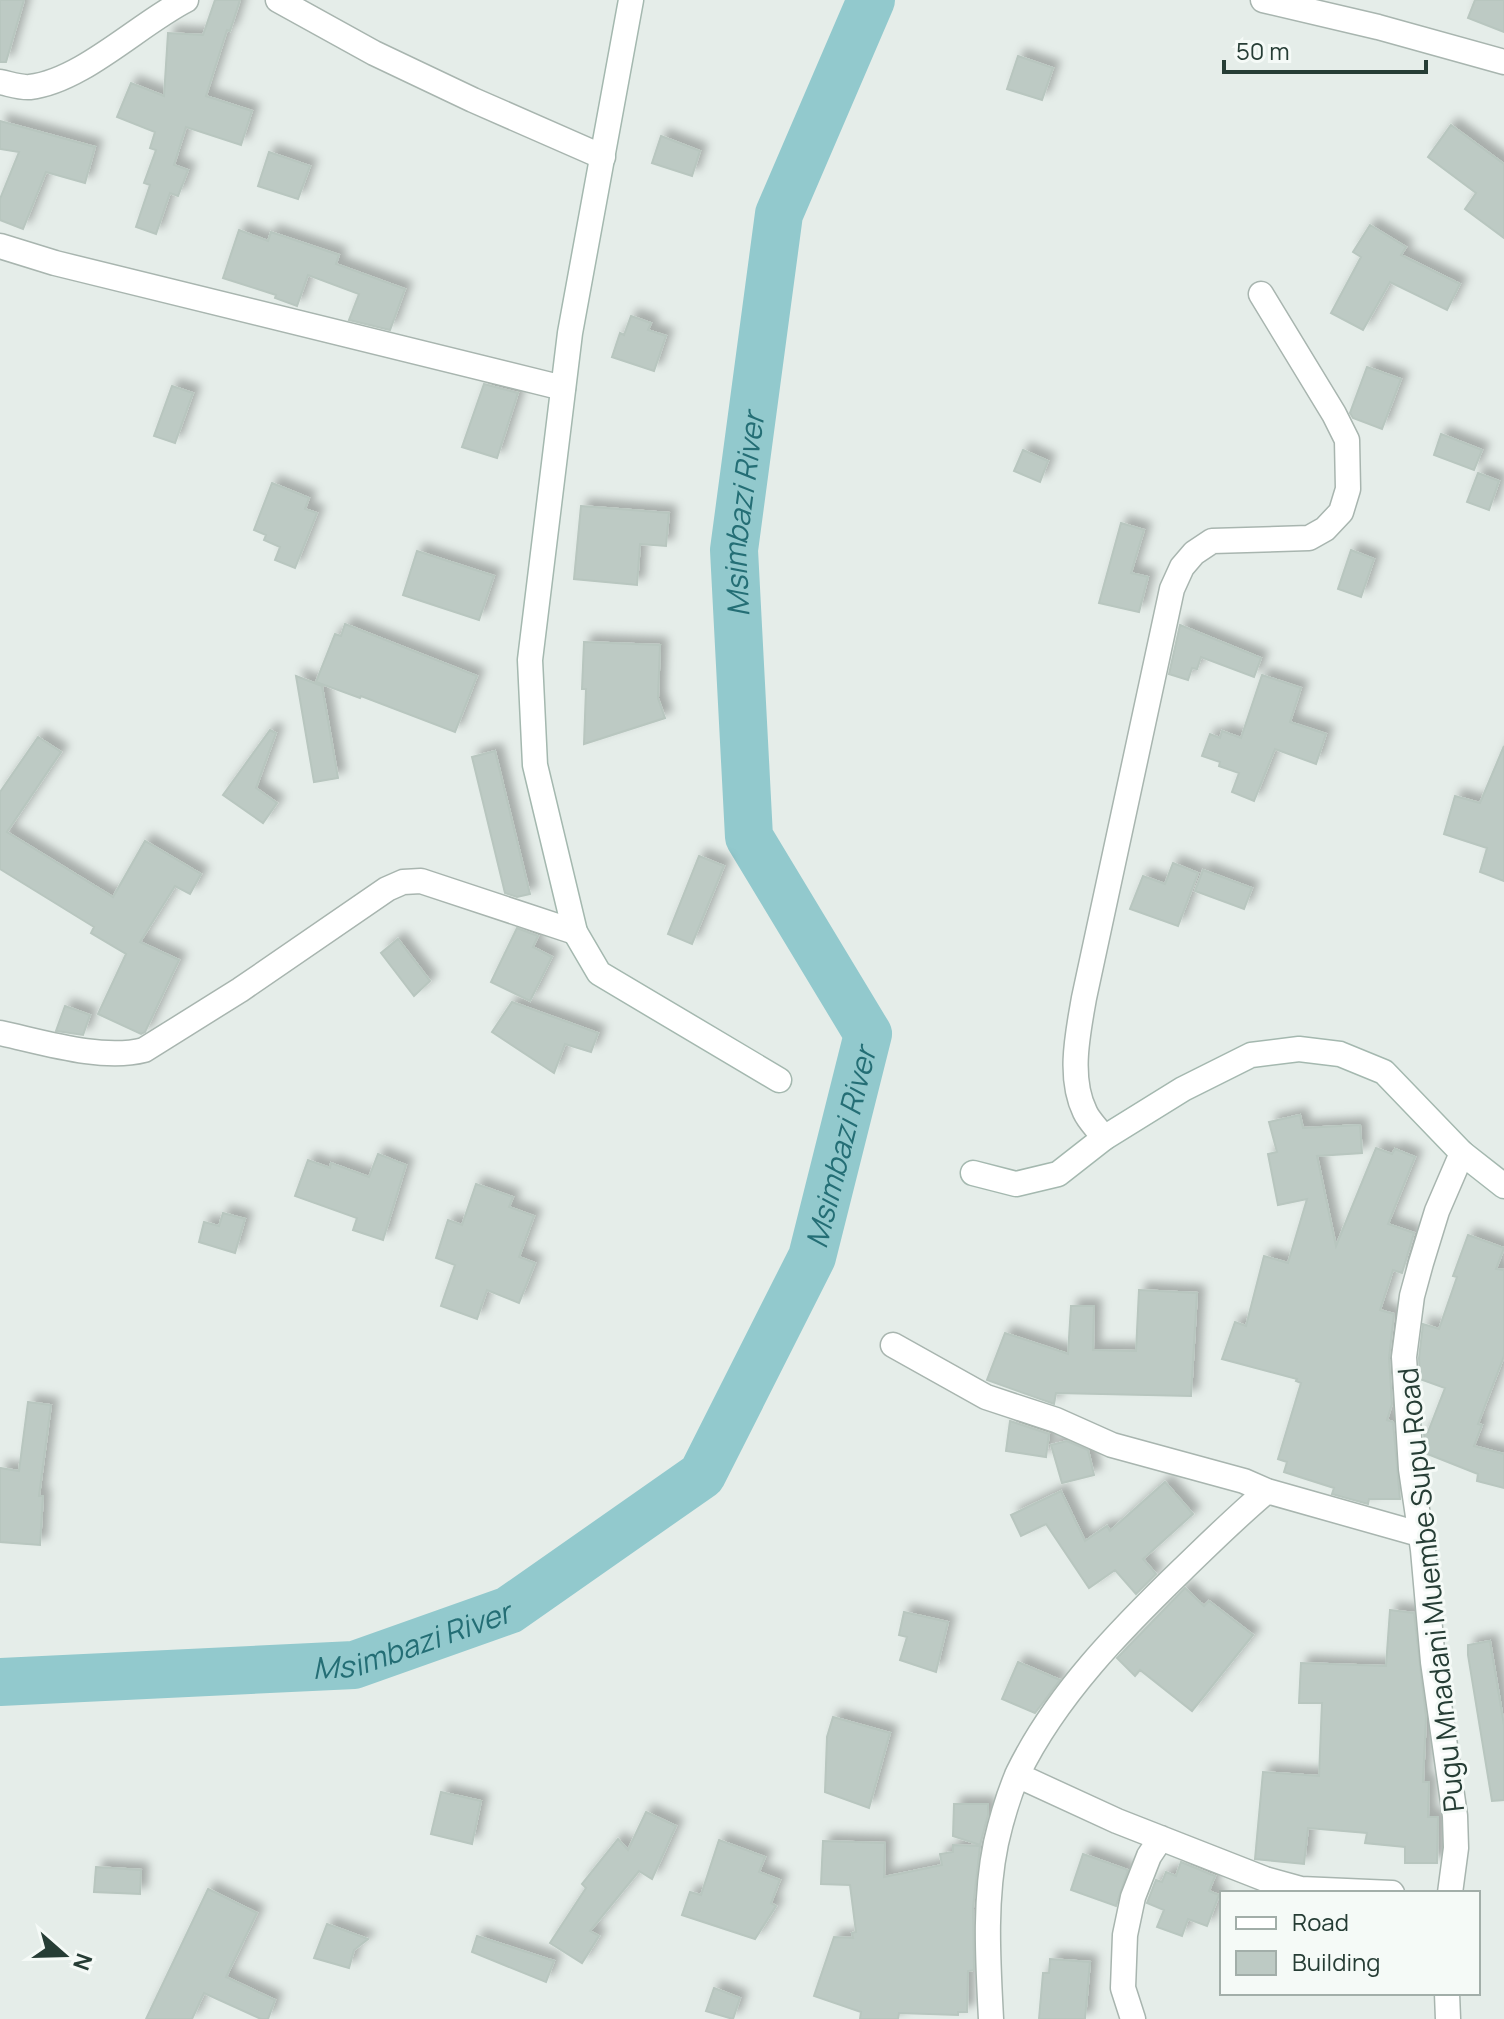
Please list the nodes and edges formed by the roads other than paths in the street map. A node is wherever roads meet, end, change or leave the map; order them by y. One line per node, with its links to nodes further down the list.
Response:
1 (186, 0): 6 (street)
2 (278, 0): 7 (street)
3 (631, 0): 7 (street)
4 (1263, 0): 5 (street)
5 (1504, 62)
6 (0, 82)
7 (603, 157): 10 (street)
8 (0, 246): 10 (street)
9 (1261, 294): 14 (street)
10 (563, 388): 11 (street)
11 (575, 932): 12 (street); 13 (street)
12 (0, 1033)
13 (779, 1080)
14 (1104, 1138): 15 (street); 16 (street)
15 (1462, 1153): 17 (street); 20 (street, Pugu Mnadani Muembe Supu Road)
16 (973, 1173)
17 (1504, 1186)
18 (893, 1345): 19 (street)
19 (1267, 1491): 20 (street); 21 (street)
20 (1419, 1534): 24 (street, Pugu Mnadani Muembe Supu Road)
21 (1017, 1775): 22 (street); 26 (street)
22 (1161, 1838): 23 (street); 27 (street)
23 (1346, 1891)
24 (1450, 1891)
25 (1447, 1995): 28 (street)
26 (991, 2019)
27 (1133, 2019)
28 (1448, 2019)

